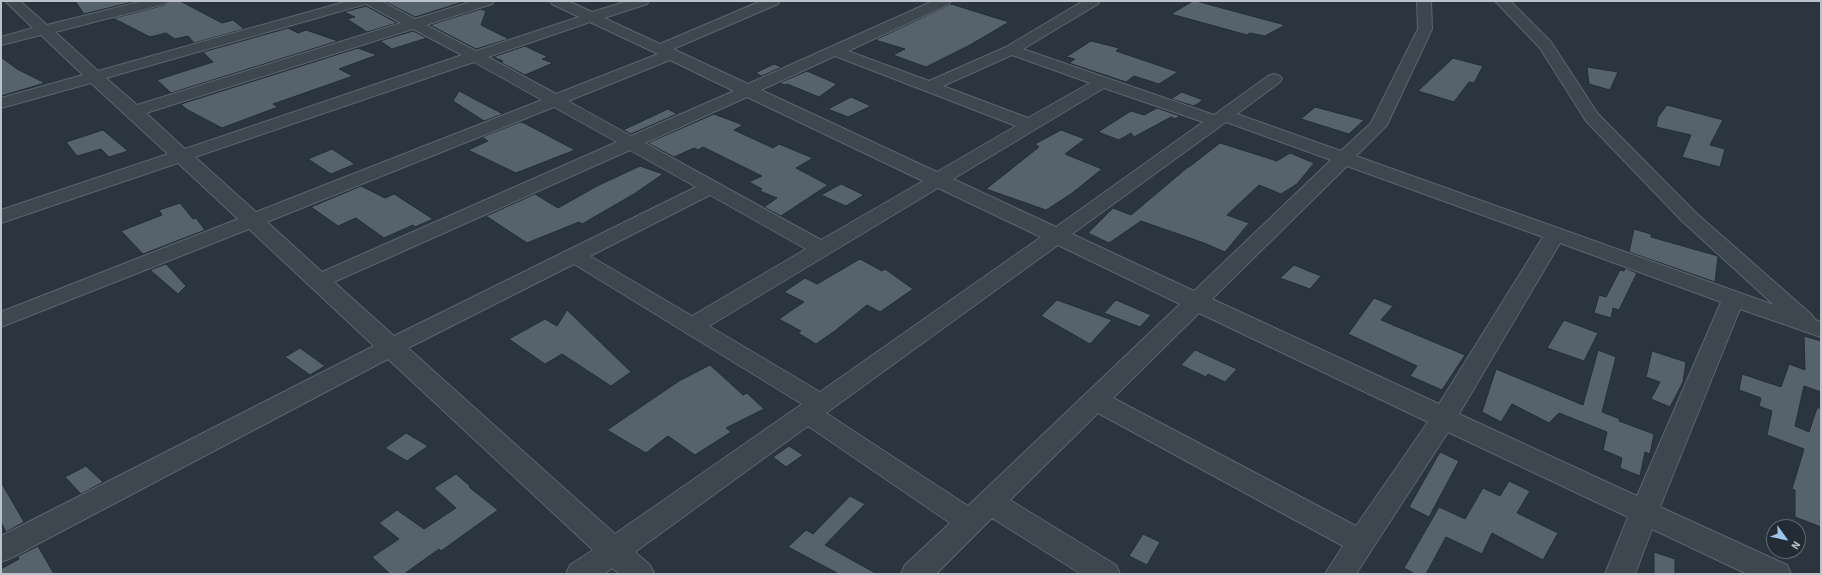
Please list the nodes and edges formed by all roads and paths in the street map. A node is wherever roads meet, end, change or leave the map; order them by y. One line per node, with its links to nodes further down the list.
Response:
1 (160, 1): 15 (street)
2 (363, 1): 21 (street)
3 (370, 1): 14 (street)
4 (487, 1): 14 (street)
5 (557, 1): 13 (street)
6 (642, 1): 13 (street)
7 (773, 1): 18 (street)
8 (944, 1): 19 (street)
9 (1093, 1): 17 (street)
10 (1424, 1): 33 (street)
11 (1502, 1): 47 (street)
12 (13, 3): 15 (street)
13 (592, 17): 18 (street); 20 (street)
14 (414, 24): 20 (street); 28 (street)
15 (44, 30): 16 (street); 21 (street)
16 (1, 41)
17 (1012, 50): 23 (street); 24 (street)
18 (666, 51): 25 (street); 26 (street)
19 (835, 51): 24 (street); 25 (street)
20 (475, 56): 26 (street); 32 (street)
21 (94, 76): 27 (street); 28 (street)
22 (1274, 79): 29 (street)
23 (1102, 82): 29 (street); 30 (street)
24 (929, 87): 30 (street)
25 (749, 90): 31 (street); 34 (street)
26 (555, 100): 31 (street); 37 (street)
27 (1, 103)
28 (133, 112): 32 (street)
29 (1220, 118): 33 (street); 39 (street)
30 (1030, 125): 34 (street)
31 (631, 142): 35 (street); 42 (street)
32 (181, 155): 36 (street); 37 (street)
33 (1343, 158): 38 (street); 44 (street)
34 (939, 180): 39 (street); 40 (street)
35 (710, 186): 40 (street); 41 (street)
36 (2, 216)
37 (253, 220): 42 (street); 45 (street)
38 (1555, 234): 43 (street); 51 (street)
39 (1057, 236): 44 (street); 50 (street)
40 (822, 249): 46 (street)
41 (574, 255): 46 (street); 48 (street)
42 (319, 281): 48 (street)
43 (1733, 299): 47 (street); 53 (street)
44 (1196, 301): 49 (street); 51 (street)
45 (1, 320)
46 (692, 326): 50 (street)
47 (1818, 331)
48 (391, 347): 56 (street); 57 (street)
49 (1095, 400): 52 (street); 55 (street)
50 (814, 408): 54 (street); 57 (street)
51 (1444, 418): 53 (street); 55 (street)
52 (990, 502): 54 (street); 61 (street)
53 (1644, 512): 63 (street); 64 (street)
54 (970, 522): 60 (street)
55 (1361, 542): 62 (street)
56 (1, 550)
57 (614, 550): 58 (street); 59 (street)
58 (581, 574)
59 (639, 574)
60 (916, 574)
61 (1105, 574)
62 (1340, 574)
63 (1620, 574)
64 (1776, 574)

